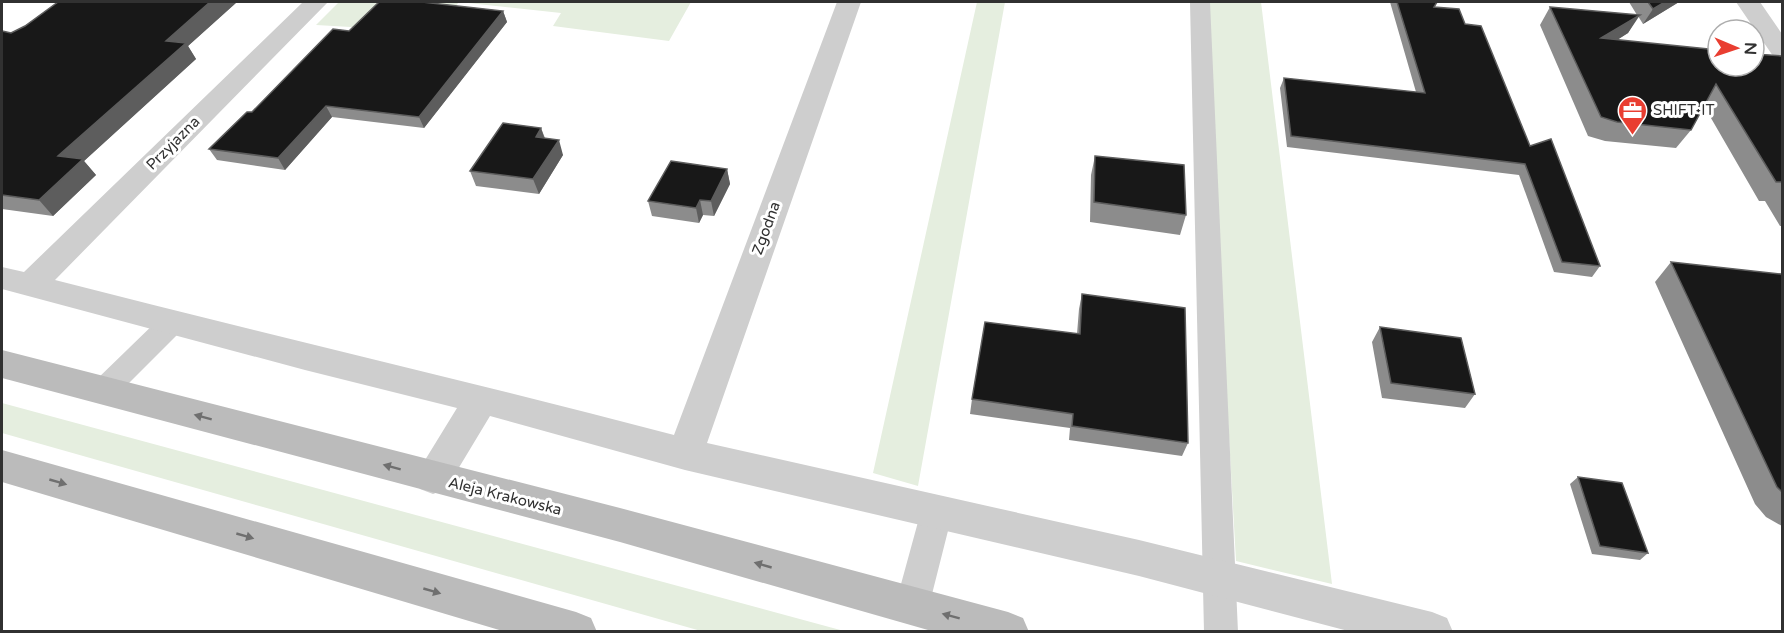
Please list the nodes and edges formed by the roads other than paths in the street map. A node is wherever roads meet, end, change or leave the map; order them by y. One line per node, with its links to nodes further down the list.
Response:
1 (316, 2): 6 (street, Przyjazna)
2 (849, 2): 11 (street, Zgodna)
3 (1200, 2): 15 (lane)
4 (1748, 2): 5 (street)
5 (1782, 51)
6 (16, 281): 7 (street)
7 (172, 323): 9 (lane); 10 (street)
8 (2, 364): 9 (main road, Aleja Krakowska)
9 (104, 390): 13 (main road, Aleja Krakowska, one-way to 9)
10 (480, 401): 11 (street); 13 (street)
11 (685, 454): 14 (street)
12 (2, 466): 17 (main road, one-way to 17)
13 (433, 478): 16 (main road, Aleja Krakowska, one-way to 13)
14 (937, 511): 15 (street); 16 (lane)
15 (1221, 578): 19 (lane); 20 (street)
16 (912, 606): 18 (main road, Aleja Krakowska, one-way to 16)
17 (576, 632)
18 (1008, 632)
19 (1221, 632)
20 (1432, 632)

